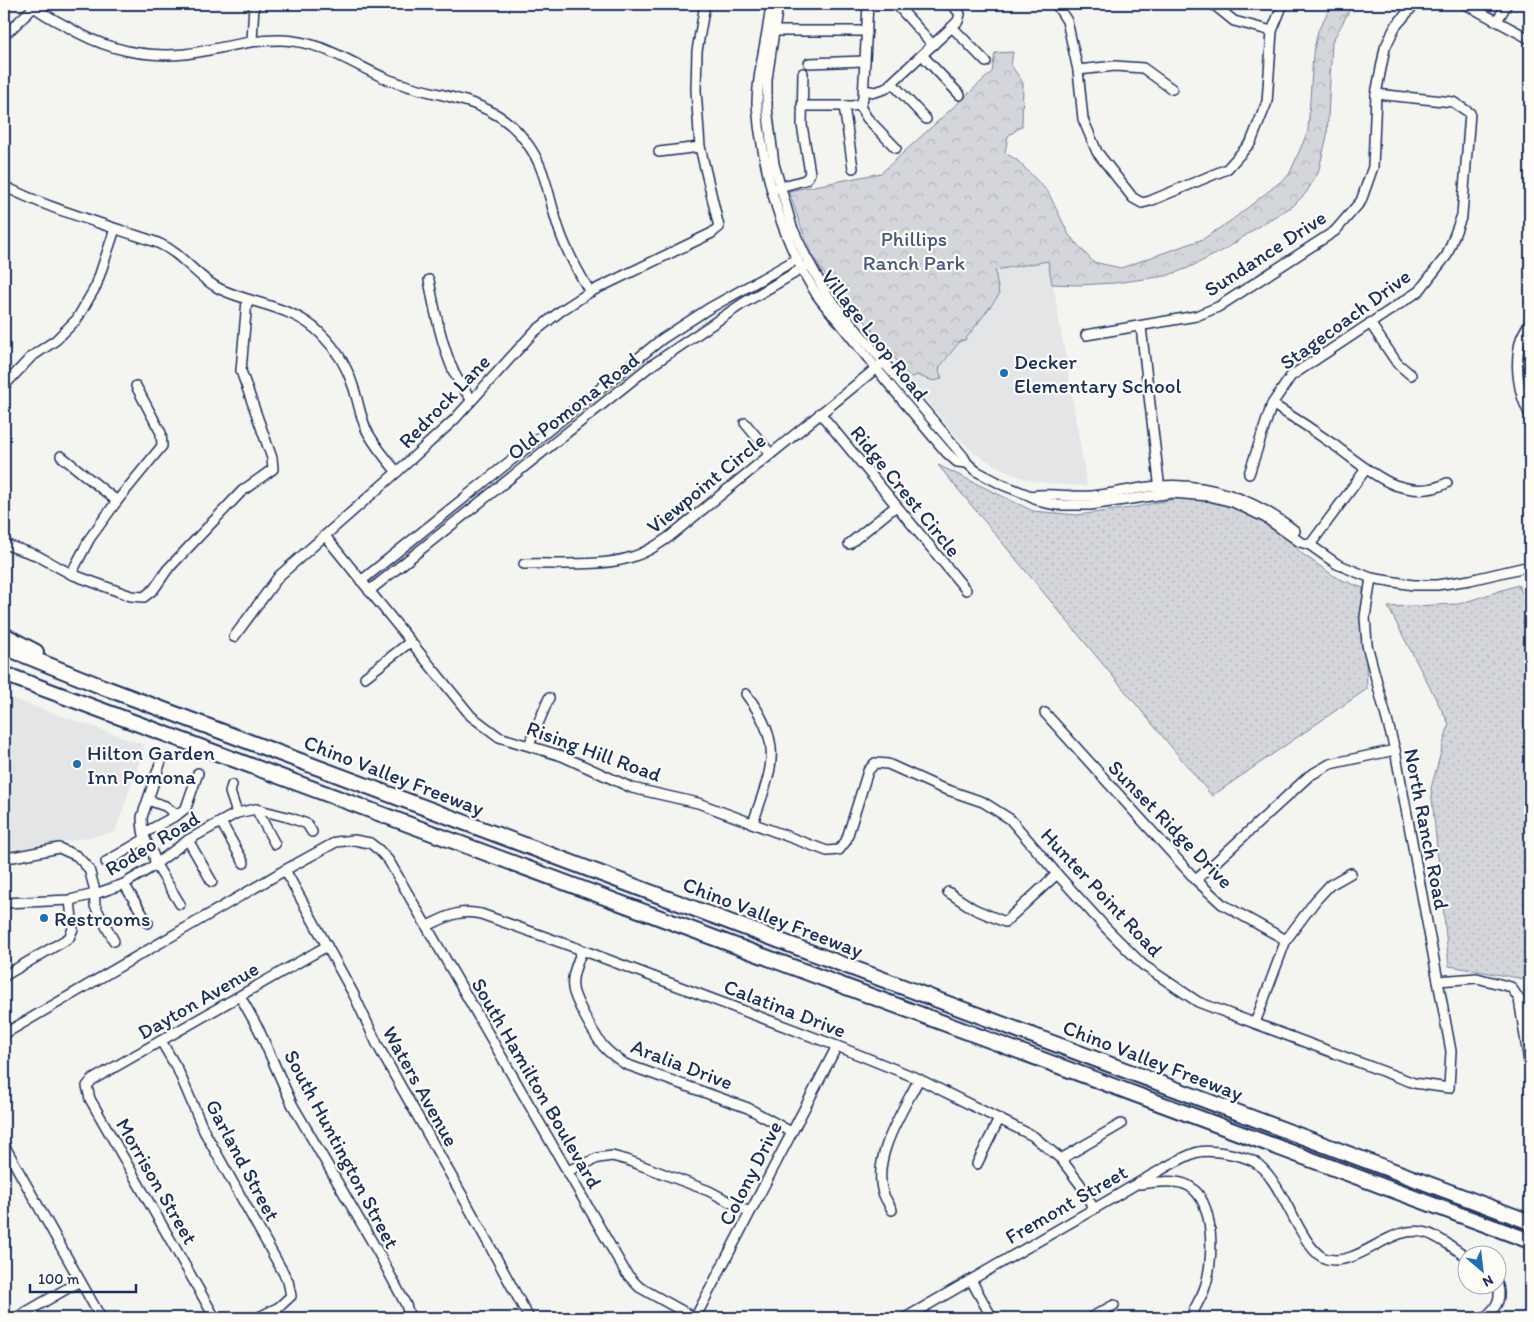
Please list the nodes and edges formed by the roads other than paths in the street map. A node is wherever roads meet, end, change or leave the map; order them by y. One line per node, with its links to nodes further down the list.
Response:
1 (254, 4): 22 (street)
2 (704, 4): 39 (street)
3 (771, 4): 17 (street, Village Loop Road)
4 (778, 4): 17 (street, Village Loop Road)
5 (868, 4): 18 (street)
6 (896, 4): 23 (street)
7 (952, 4): 16 (street)
8 (1056, 4): 28 (street)
9 (1214, 4): 19 (street)
10 (1283, 4): 19 (street)
11 (1419, 4): 33 (street, Sundance Drive)
12 (1465, 4): 15 (street)
13 (1507, 4): 15 (street)
14 (33, 6): 20 (street); 22 (street)
15 (1497, 21): 21 (street)
16 (952, 27): 23 (street); 27 (street)
17 (772, 31): 18 (street); 44 (street, Village Loop Road); 45 (street, Village Loop Road)
18 (867, 31): 25 (street)
19 (1272, 31): 28 (street)
20 (4, 33)
21 (1530, 39)
22 (252, 41): 50 (street)
23 (934, 45): 24 (street)
24 (922, 55): 30 (street); 34 (street)
25 (865, 61): 26 (street); 32 (street)
26 (809, 62)
27 (986, 62)
28 (1078, 70): 31 (street)
29 (803, 73): 36 (street)
30 (892, 84): 32 (street); 38 (street)
31 (1172, 89)
32 (864, 90): 35 (street)
33 (1376, 94): 53 (street, Stagecoach Drive); 54 (street, Sundance Drive)
34 (960, 95)
35 (859, 105): 37 (street); 40 (street)
36 (802, 106): 37 (street); 44 (street)
37 (844, 106): 42 (street)
38 (926, 120)
39 (700, 146): 41 (street); 50 (street, Redrock Lane)
40 (896, 148)
41 (659, 152)
42 (853, 168)
43 (4, 186): 46 (street)
44 (780, 187): 45 (street); 48 (street, Village Loop Road)
45 (770, 190): 47 (street, Village Loop Road)
46 (115, 229): 51 (street); 58 (street)
47 (797, 259): 48 (street, Village Loop Road); 82 (street, Old Pomona Road)
48 (806, 266): 56 (street, Village Loop Road); 84 (street, Old Pomona Road)
49 (429, 280): 60 (street)
50 (590, 292): 60 (street, Redrock Lane)
51 (247, 300): 68 (street); 80 (street)
52 (1530, 322): 63 (street)
53 (1370, 323): 57 (street); 61 (street, Stagecoach Drive)
54 (1141, 327): 55 (street, Sundance Drive); 71 (street)
55 (1086, 335)
56 (879, 366): 62 (street, Viewpoint Circle); 71 (street, Village Loop Road)
57 (1411, 374)
58 (4, 386)
59 (136, 386): 72 (street)
60 (471, 399): 68 (street, Redrock Lane)
61 (1272, 404): 67 (street); 69 (street, Stagecoach Drive)
62 (820, 413): 65 (street, Viewpoint Circle); 73 (street, Ridge Crest Circle)
63 (1530, 416)
64 (744, 423): 65 (street)
65 (770, 453): 78 (street, Viewpoint Circle)
66 (61, 456): 72 (street)
67 (1366, 469): 70 (street); 77 (street)
68 (397, 472): 74 (street, Redrock Lane)
69 (1249, 474)
70 (1447, 483)
71 (1160, 490): 77 (street, Village Loop Road)
72 (117, 501): 80 (street)
73 (896, 506): 76 (street); 83 (street, Ridge Crest Circle)
74 (324, 536): 82 (street, Rising Hill Road); 86 (street, Redrock Lane)
75 (4, 544): 80 (street)
76 (848, 544)
77 (1310, 545): 81 (street, Village Loop Road)
78 (524, 564)
79 (1530, 566): 81 (street, Village Loop Road)
80 (71, 574)
81 (1371, 578): 98 (street, North Ranch Road)
82 (361, 581): 84 (street, Rising Hill Road)
83 (966, 590)
84 (369, 591): 87 (street, Rising Hill Road)
85 (4, 634): 92 (highway)
86 (234, 637)
87 (410, 642): 90 (street); 97 (street, Rising Hill Road)
88 (4, 647): 92 (highway, Chino Valley Freeway)
89 (4, 674): 96 (highway, Chino Valley Freeway)
90 (365, 678)
91 (4, 679): 96 (highway)
92 (103, 687): 156 (highway, Chino Valley Freeway)
93 (746, 694): 108 (street)
94 (549, 698): 97 (street)
95 (1045, 714): 120 (street, Sunset Ridge Drive)
96 (149, 728): 157 (highway, Chino Valley Freeway)
97 (529, 746): 108 (street, Rising Hill Road)
98 (1395, 750): 120 (street); 135 (street, North Ranch Road)
99 (162, 758): 103 (street)
100 (875, 763): 108 (street, Rising Hill Road); 119 (street, Hunter Point Road)
101 (198, 773): 106 (street)
102 (232, 785): 105 (street)
103 (148, 800): 106 (street); 110 (street)
104 (256, 809): 105 (street, Rodeo Road); 109 (street, Rodeo Road); 112 (street)
105 (237, 813): 107 (street, Rodeo Road)
106 (177, 815): 110 (street)
107 (221, 822): 111 (street, Rodeo Road); 116 (street)
108 (754, 823)
109 (312, 832)
110 (145, 836): 114 (street); 115 (street)
111 (188, 840): 115 (street, Rodeo Road); 121 (street)
112 (275, 844)
113 (4, 856): 124 (street)
114 (106, 862)
115 (156, 863): 122 (street, Rodeo Road); 127 (street)
116 (244, 863)
117 (285, 870): 129 (street, South Hamilton Boulevard); 132 (street, Waters Avenue); 138 (street)
118 (1351, 873): 130 (street)
119 (1057, 874): 123 (street); 137 (street, Hunter Point Road)
120 (1196, 880): 130 (street, Sunset Ridge Drive)
121 (212, 882)
122 (124, 884): 124 (street, Rodeo Road); 128 (street)
123 (948, 892)
124 (95, 894): 125 (street, Rodeo Road); 131 (street)
125 (70, 900): 126 (street, Rodeo Road); 134 (street)
126 (4, 903)
127 (180, 904)
128 (148, 923)
129 (427, 926): 133 (street, Calatina Drive); 151 (street, South Hamilton Boulevard)
130 (1286, 940): 137 (street)
131 (114, 941)
132 (328, 946): 136 (street, Dayton Avenue); 168 (street, Waters Avenue)
133 (582, 950): 140 (street, Calatina Drive); 147 (street, Aralia Drive)
134 (4, 976)
135 (1438, 981): 141 (street); 144 (street, North Ranch Road)
136 (240, 996): 139 (street, Dayton Avenue); 167 (street, South Huntington Street)
137 (1255, 1023): 144 (street, Hunter Point Road)
138 (4, 1034)
139 (161, 1041): 143 (street, Dayton Avenue); 166 (street, Garland Street)
140 (837, 1046): 142 (street, Calatina Drive); 147 (street, Colony Drive)
141 (1530, 1068)
142 (918, 1080): 145 (street, Calatina Drive); 154 (street)
143 (87, 1086): 165 (street, Morrison Street)
144 (1449, 1088)
145 (999, 1119): 149 (street, Calatina Drive); 150 (street)
146 (1121, 1124): 149 (street)
147 (791, 1132): 155 (street, Colony Drive)
148 (4, 1145): 160 (street)
149 (1061, 1159): 153 (street, Calatina Drive)
150 (977, 1164)
151 (567, 1171): 155 (street); 169 (street, South Hamilton Boulevard)
152 (1135, 1184): 153 (street, Fremont Street); 158 (street, Fremont Street); 173 (street)
153 (1094, 1209): 159 (street, Fremont Street)
154 (892, 1210)
155 (750, 1212): 169 (street, Colony Drive)
156 (1530, 1222)
157 (1530, 1241)
158 (1456, 1250)
159 (971, 1280): 170 (street, Fremont Street); 171 (street)
160 (80, 1281): 163 (street); 164 (street)
161 (1500, 1294): 174 (street)
162 (1114, 1305): 172 (street)
163 (16, 1318)
164 (101, 1318)
165 (215, 1318)
166 (257, 1318)
167 (410, 1318)
168 (529, 1318)
169 (695, 1318)
170 (905, 1318)
171 (992, 1318)
172 (1090, 1318)
173 (1191, 1318)
174 (1484, 1318)

